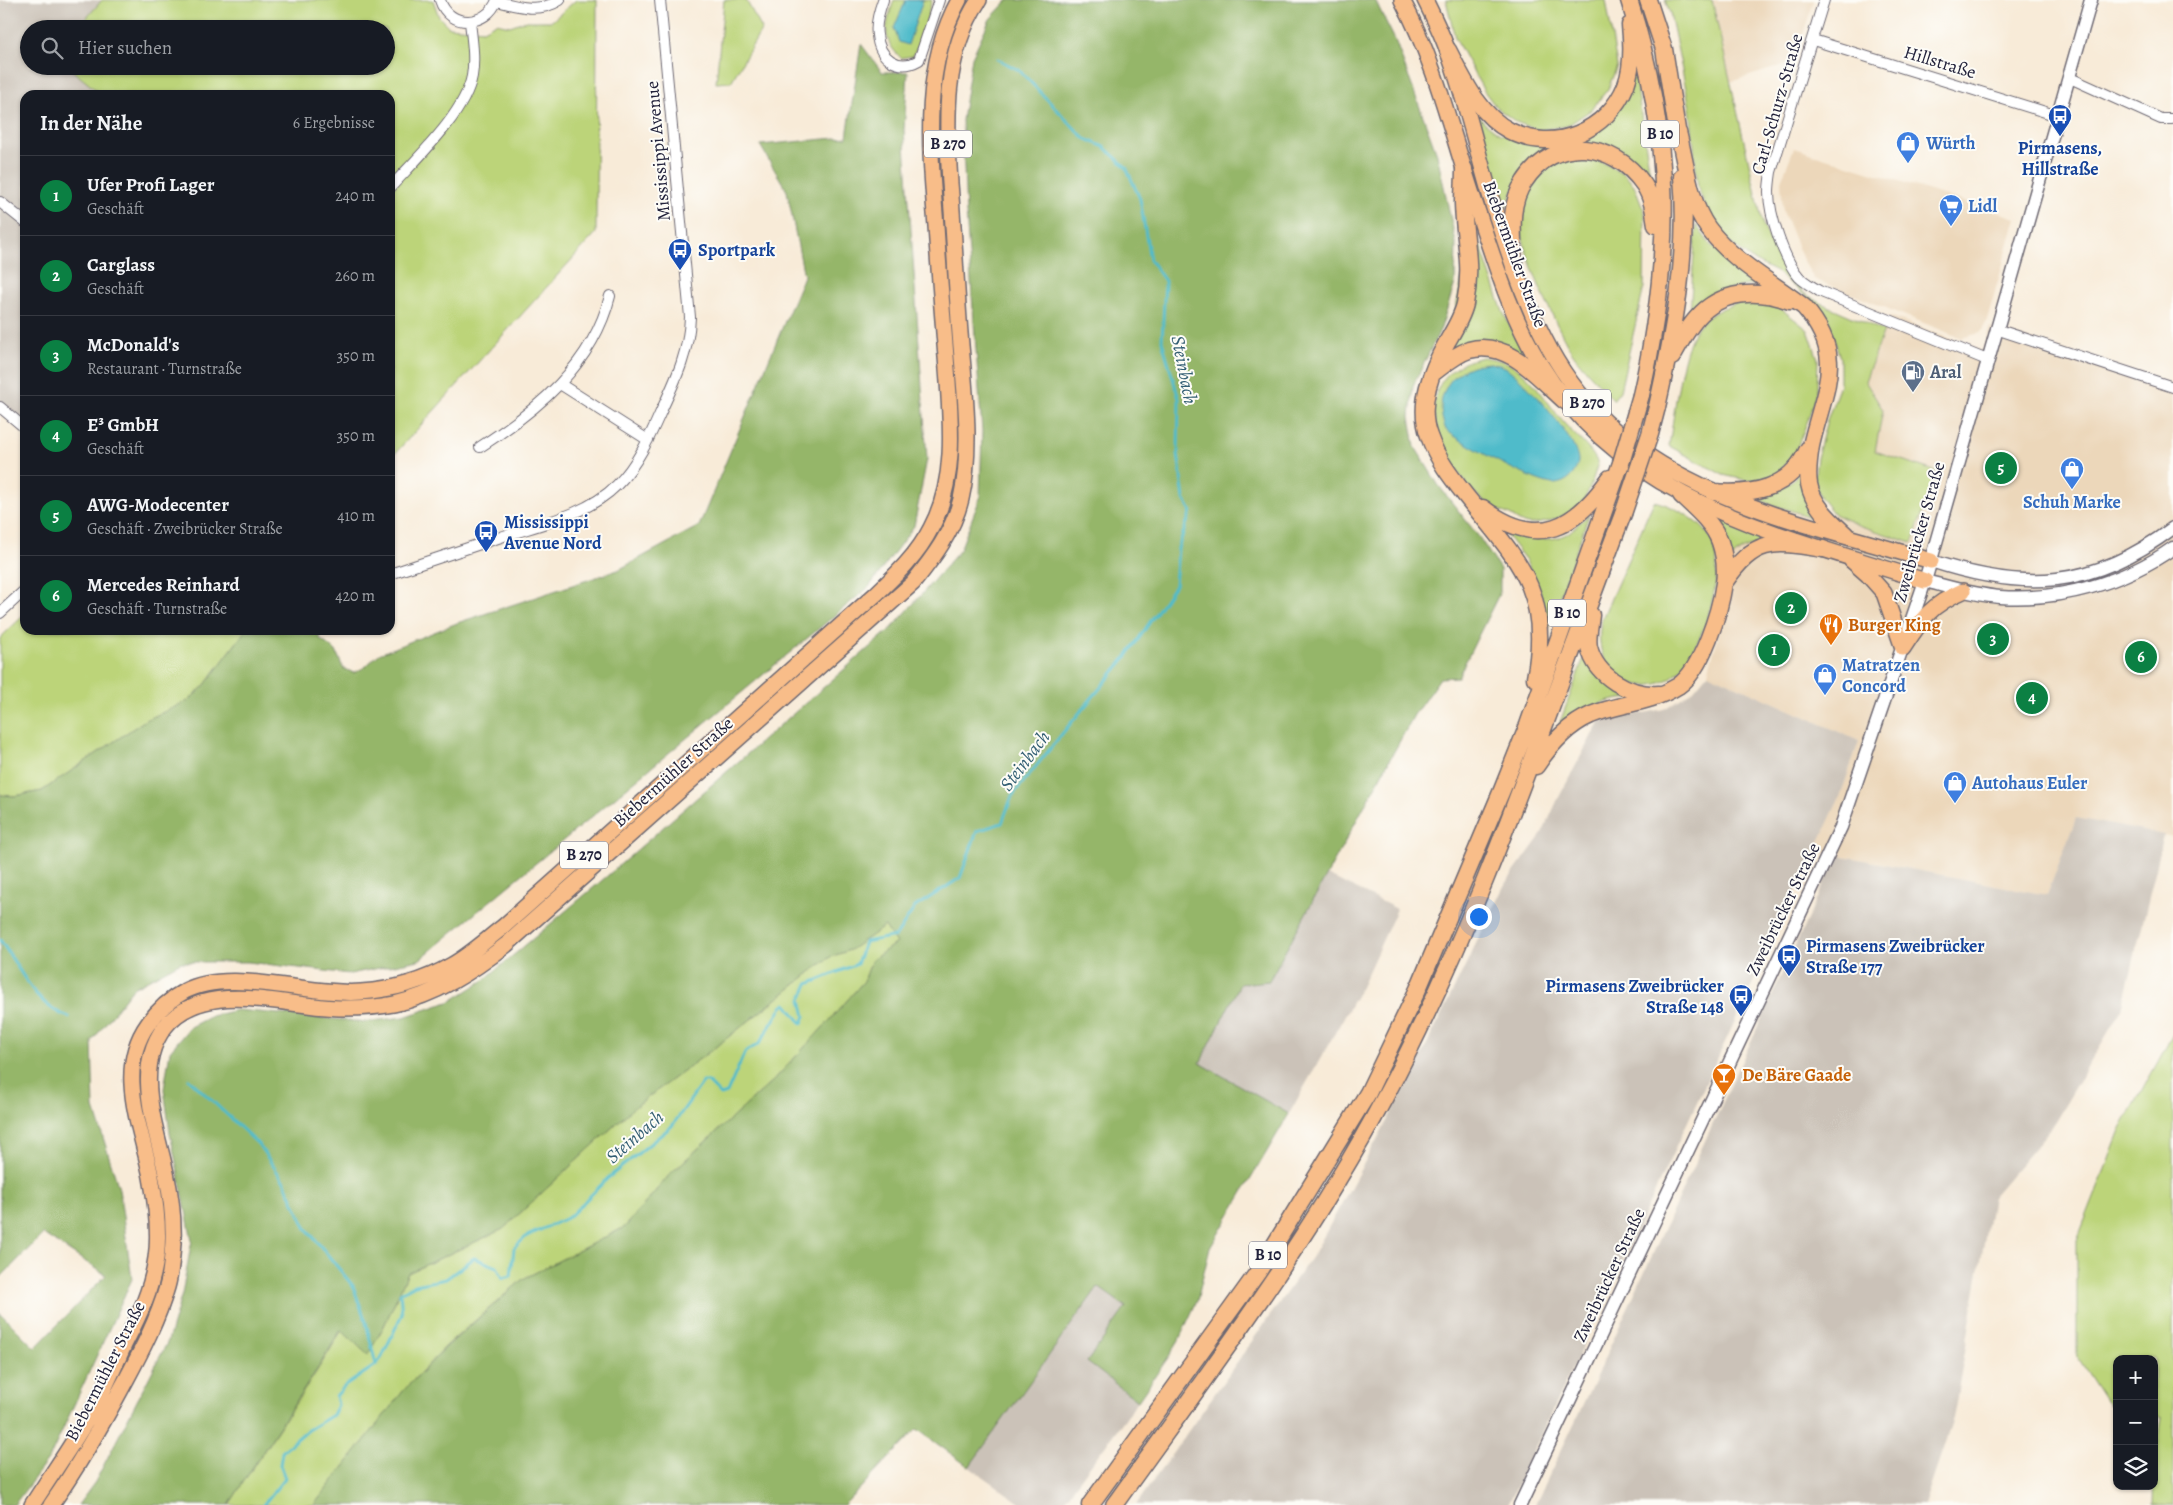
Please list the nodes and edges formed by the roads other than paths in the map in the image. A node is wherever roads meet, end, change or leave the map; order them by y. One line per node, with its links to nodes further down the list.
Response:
1 (440, 0): 15 (street)
2 (497, 0): 3 (street); 15 (street)
3 (560, 0)
4 (660, 0): 40 (street, Mississippi Avenue)
5 (883, 0): 6 (street)
6 (939, 0)
7 (959, 0): 63 (main road, B 270)
8 (979, 0): 64 (main road, Biebermühler Straße / B 270)
9 (1402, 0): 22 (main road, Biebermühler Straße / B 270)
10 (1425, 0): 17 (main road, B 270)
11 (1628, 0): 17 (highway); 27 (highway, B 10)
12 (1648, 0): 21 (highway, B 10)
13 (1824, 0): 16 (street, Carl-Schurz-Straße)
14 (2091, 0): 18 (street, Zweibrücker Straße)
15 (470, 22): 23 (street)
16 (1813, 40): 19 (street, Hillstraße); 31 (street, Carl-Schurz-Straße)
17 (1448, 50): 26 (main road, Biebermühler Straße / B 270)
18 (2070, 78): 19 (street, Zweibrücker Straße); 20 (street)
19 (2058, 116): 30 (street, Zweibrücker Straße)
20 (2173, 120)
21 (1678, 132): 29 (highway); 32 (highway, B 10)
22 (1464, 168): 33 (highway); 36 (main road, Biebermühler Straße / B 270)
23 (395, 182)
24 (0, 202): 25 (street)
25 (20, 218)
26 (1514, 268): 27 (highway); 42 (main road, Biebermühler Straße / B 270)
27 (1662, 271): 45 (highway, B 10, bridge)
28 (610, 296): 34 (street)
29 (1804, 307): 32 (highway); 39 (highway)
30 (1996, 329): 31 (street, Zweibrücker Straße); 35 (street)
31 (1987, 360): 51 (street, Zweibrücker Straße)
32 (1666, 367): 55 (highway, B 10, bridge)
33 (1433, 374): 36 (highway); 43 (highway)
34 (560, 384): 40 (street); 41 (street)
35 (2173, 386)
36 (1565, 401): 44 (main road, Biebermühler Straße / B 270)
37 (0, 408): 38 (street)
38 (20, 424)
39 (1814, 436): 42 (highway); 47 (highway)
40 (648, 440): 52 (street, Mississippi Avenue)
41 (480, 447)
42 (1712, 492): 47 (main road, B 270)
43 (1464, 494): 45 (highway); 61 (highway)
44 (1681, 495): 48 (main road, B 270); 54 (highway)
45 (1602, 499): 61 (highway, B 10)
46 (2173, 528): 51 (street)
47 (1846, 535): 51 (main road, B 270)
48 (1823, 548): 50 (main road, B 270); 54 (highway)
49 (2173, 548): 56 (street)
50 (1846, 556): 53 (main road, B 270); 59 (main road)
51 (1931, 561): 53 (street, Zweibrücker Straße)
52 (395, 572)
53 (1925, 581): 56 (street); 59 (street, Zweibrücker Straße)
54 (1724, 583): 60 (highway)
55 (1593, 591): 60 (highway); 62 (highway, B 10)
56 (1963, 591): 59 (main road)
57 (20, 595): 58 (street)
58 (0, 614)
59 (1903, 648): 67 (street, Zweibrücker Straße)
60 (1664, 693): 62 (highway)
61 (1528, 725): 65 (highway, B 10)
62 (1524, 784): 66 (highway, B 10)
63 (32, 1505)
64 (51, 1505)
65 (1090, 1505)
66 (1114, 1505)
67 (1520, 1505)

